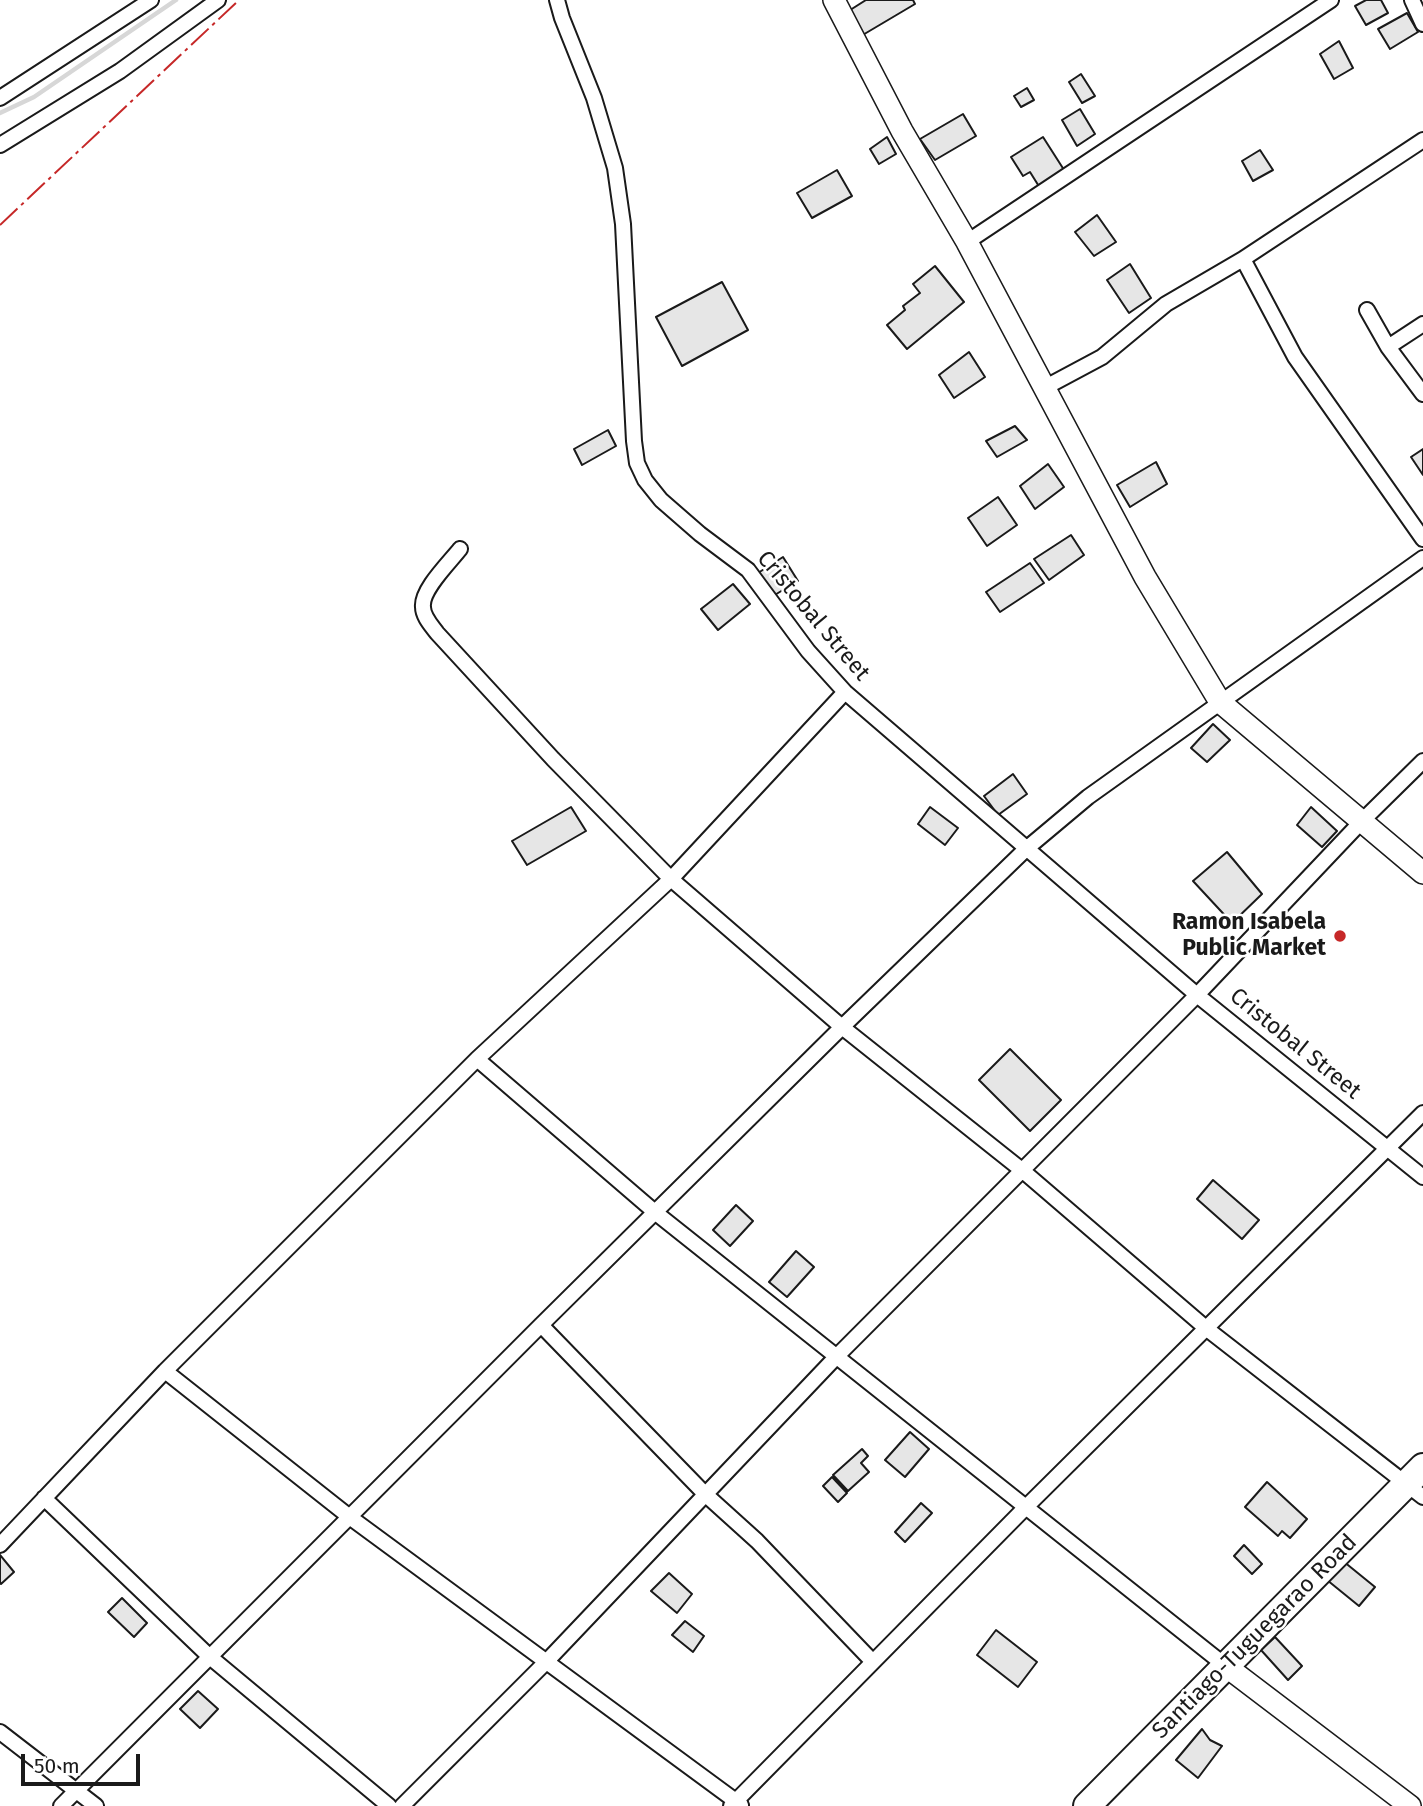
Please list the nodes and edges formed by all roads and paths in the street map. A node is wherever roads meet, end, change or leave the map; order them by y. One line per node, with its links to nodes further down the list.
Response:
1 (151, 0): 8 (street)
2 (218, 0): 10 (street)
3 (557, 0): 21 (street, Cristobal Street)
4 (1331, 0): 11 (street)
5 (1412, 0): 7 (street)
6 (836, 1): 11 (main road)
7 (1423, 24)
8 (0, 98)
9 (1423, 140): 12 (street)
10 (0, 145)
11 (967, 242): 16 (main road)
12 (1243, 260): 16 (street); 18 (street)
13 (1367, 310): 15 (street)
14 (1423, 324): 15 (street)
15 (1388, 347): 17 (street)
16 (1044, 388): 22 (main road)
17 (1423, 394)
18 (1423, 540)
19 (460, 549): 27 (street)
20 (1423, 558): 22 (street)
21 (845, 692): 25 (street, Cristobal Street); 27 (street)
22 (1220, 702): 24 (main road); 25 (street)
23 (1423, 761): 24 (street)
24 (1361, 822): 26 (main road); 28 (street)
25 (1026, 849): 28 (street, Cristobal Street); 29 (street)
26 (1423, 873)
27 (671, 879): 29 (street); 30 (street)
28 (1197, 995): 32 (street, Cristobal Street); 33 (street)
29 (842, 1027): 33 (street); 35 (street)
30 (477, 1059): 35 (street); 39 (street)
31 (1423, 1113): 32 (street)
32 (1389, 1149): 34 (street, Cristobal Street); 37 (street)
33 (1023, 1171): 37 (street); 38 (street)
34 (1423, 1177)
35 (656, 1213): 36 (street); 38 (street)
36 (541, 1325): 41 (street); 44 (street)
37 (1207, 1329): 40 (street); 43 (street)
38 (837, 1356): 41 (street); 43 (street)
39 (165, 1371): 42 (street); 44 (street)
40 (1417, 1483): 49 (highway, Santiago-Tuguegarao Road)
41 (705, 1493): 47 (street); 48 (street)
42 (44, 1498): 45 (street); 46 (street)
43 (1025, 1508): 48 (street); 49 (street)
44 (351, 1518): 46 (street); 47 (street)
45 (0, 1545)
46 (210, 1657): 51 (street); 55 (street)
47 (546, 1662): 52 (street); 56 (street)
48 (873, 1662): 52 (street)
49 (1227, 1667): 57 (highway, Santiago-Tuguegarao Road); 58 (main road)
50 (0, 1732): 51 (street)
51 (76, 1791): 53 (street); 54 (street)
52 (736, 1804)
53 (61, 1806)
54 (96, 1806)
55 (389, 1806)
56 (402, 1806)
57 (1087, 1806)
58 (1410, 1806)

